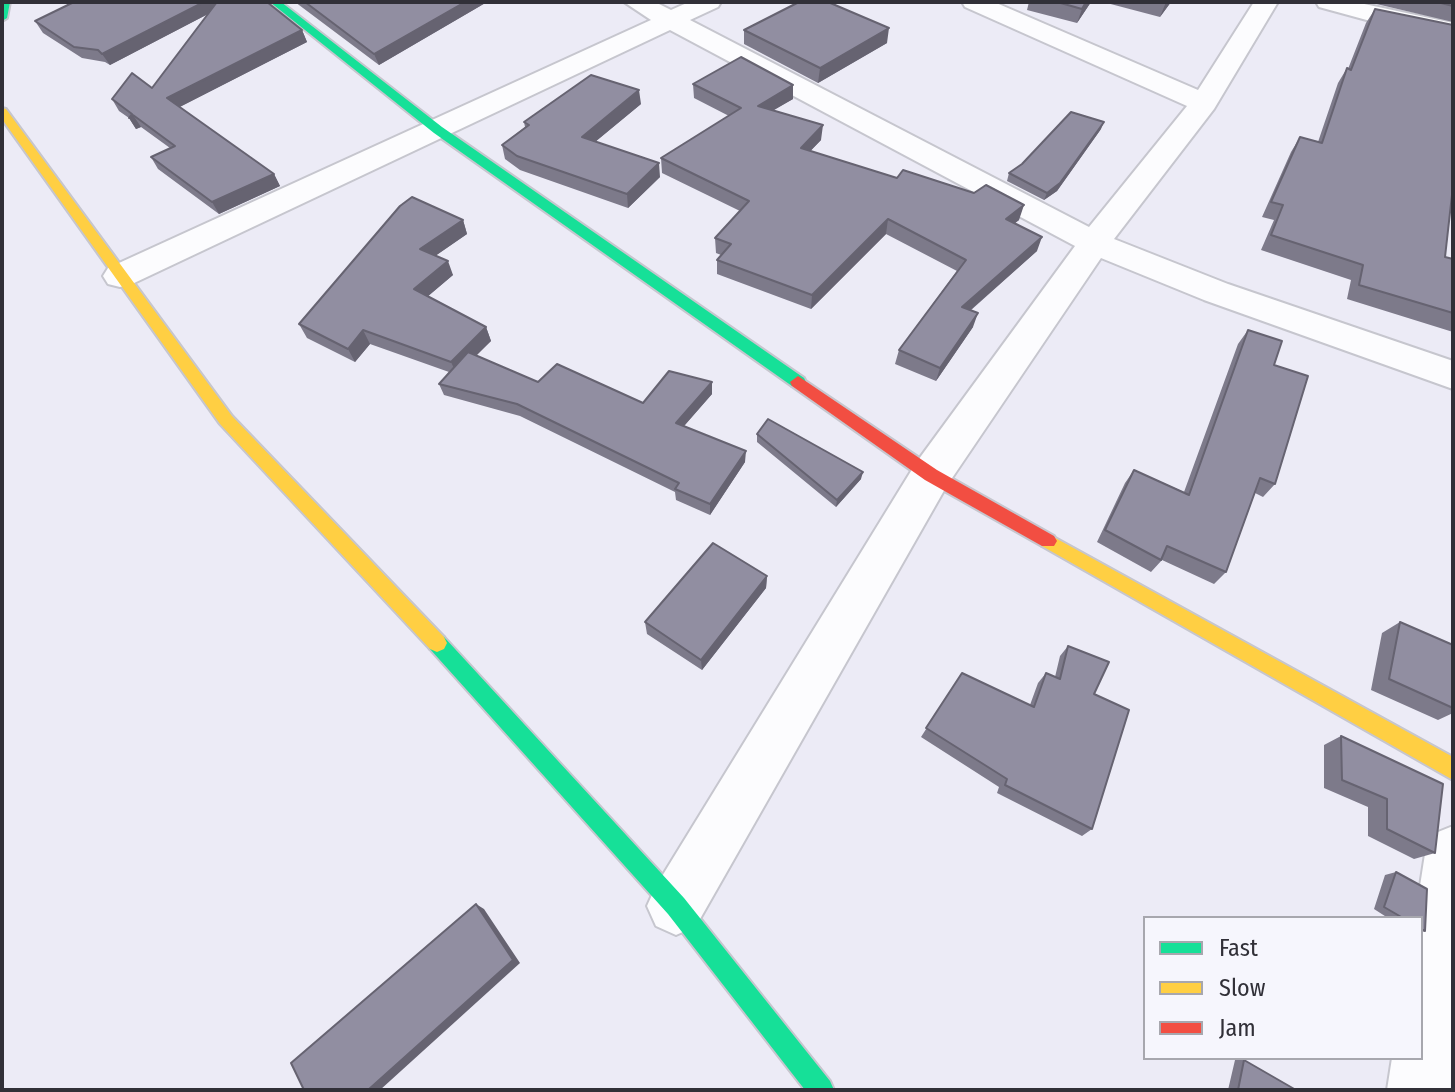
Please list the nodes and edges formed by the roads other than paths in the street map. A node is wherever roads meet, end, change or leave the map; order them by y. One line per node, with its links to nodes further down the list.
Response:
1 (5, 2): 8 (street)
2 (275, 2): 13 (street)
3 (636, 2): 9 (street)
4 (709, 2): 9 (street)
5 (974, 2): 11 (street)
6 (1266, 2): 11 (street)
7 (1328, 2): 10 (street)
8 (2, 18)
9 (670, 19): 13 (street); 14 (street)
10 (1453, 31)
11 (1204, 103): 14 (street)
12 (2, 111): 15 (street)
13 (438, 130): 15 (street); 17 (street)
14 (1094, 243): 16 (street); 17 (street)
15 (120, 276): 20 (street)
16 (1453, 375)
17 (931, 475): 18 (street); 20 (street)
18 (1453, 769)
19 (1453, 854): 22 (street)
20 (676, 906): 21 (street)
21 (821, 1090)
22 (1419, 1090)

